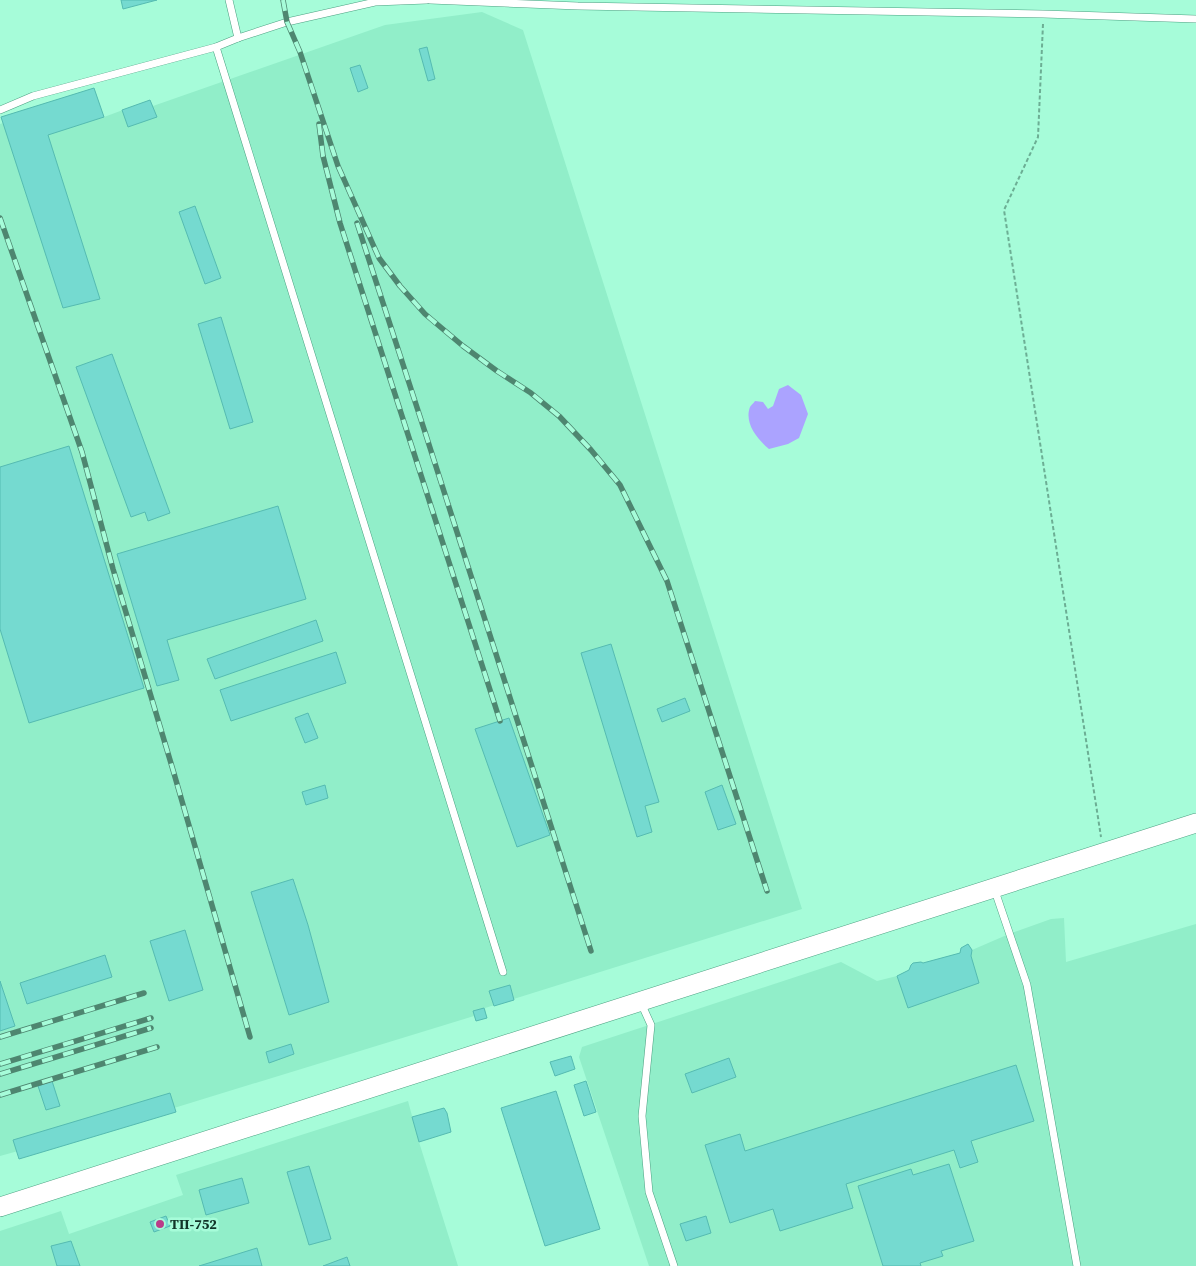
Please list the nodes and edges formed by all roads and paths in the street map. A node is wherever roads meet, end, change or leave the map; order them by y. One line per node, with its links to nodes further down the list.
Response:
1 (228, 0): 6 (lane)
2 (428, 0): 3 (lane); 6 (lane)
3 (578, 3): 4 (lane)
4 (1043, 14): 5 (lane); 10 (path)
5 (1196, 19)
6 (238, 38): 7 (lane)
7 (216, 47): 8 (lane); 12 (lane)
8 (0, 110)
9 (1196, 823): 10 (main road)
10 (1103, 853): 11 (main road)
11 (994, 888): 13 (main road); 16 (lane)
12 (503, 972)
13 (640, 1002): 14 (main road); 15 (lane)
14 (0, 1206)
15 (674, 1266)
16 (1077, 1266)

